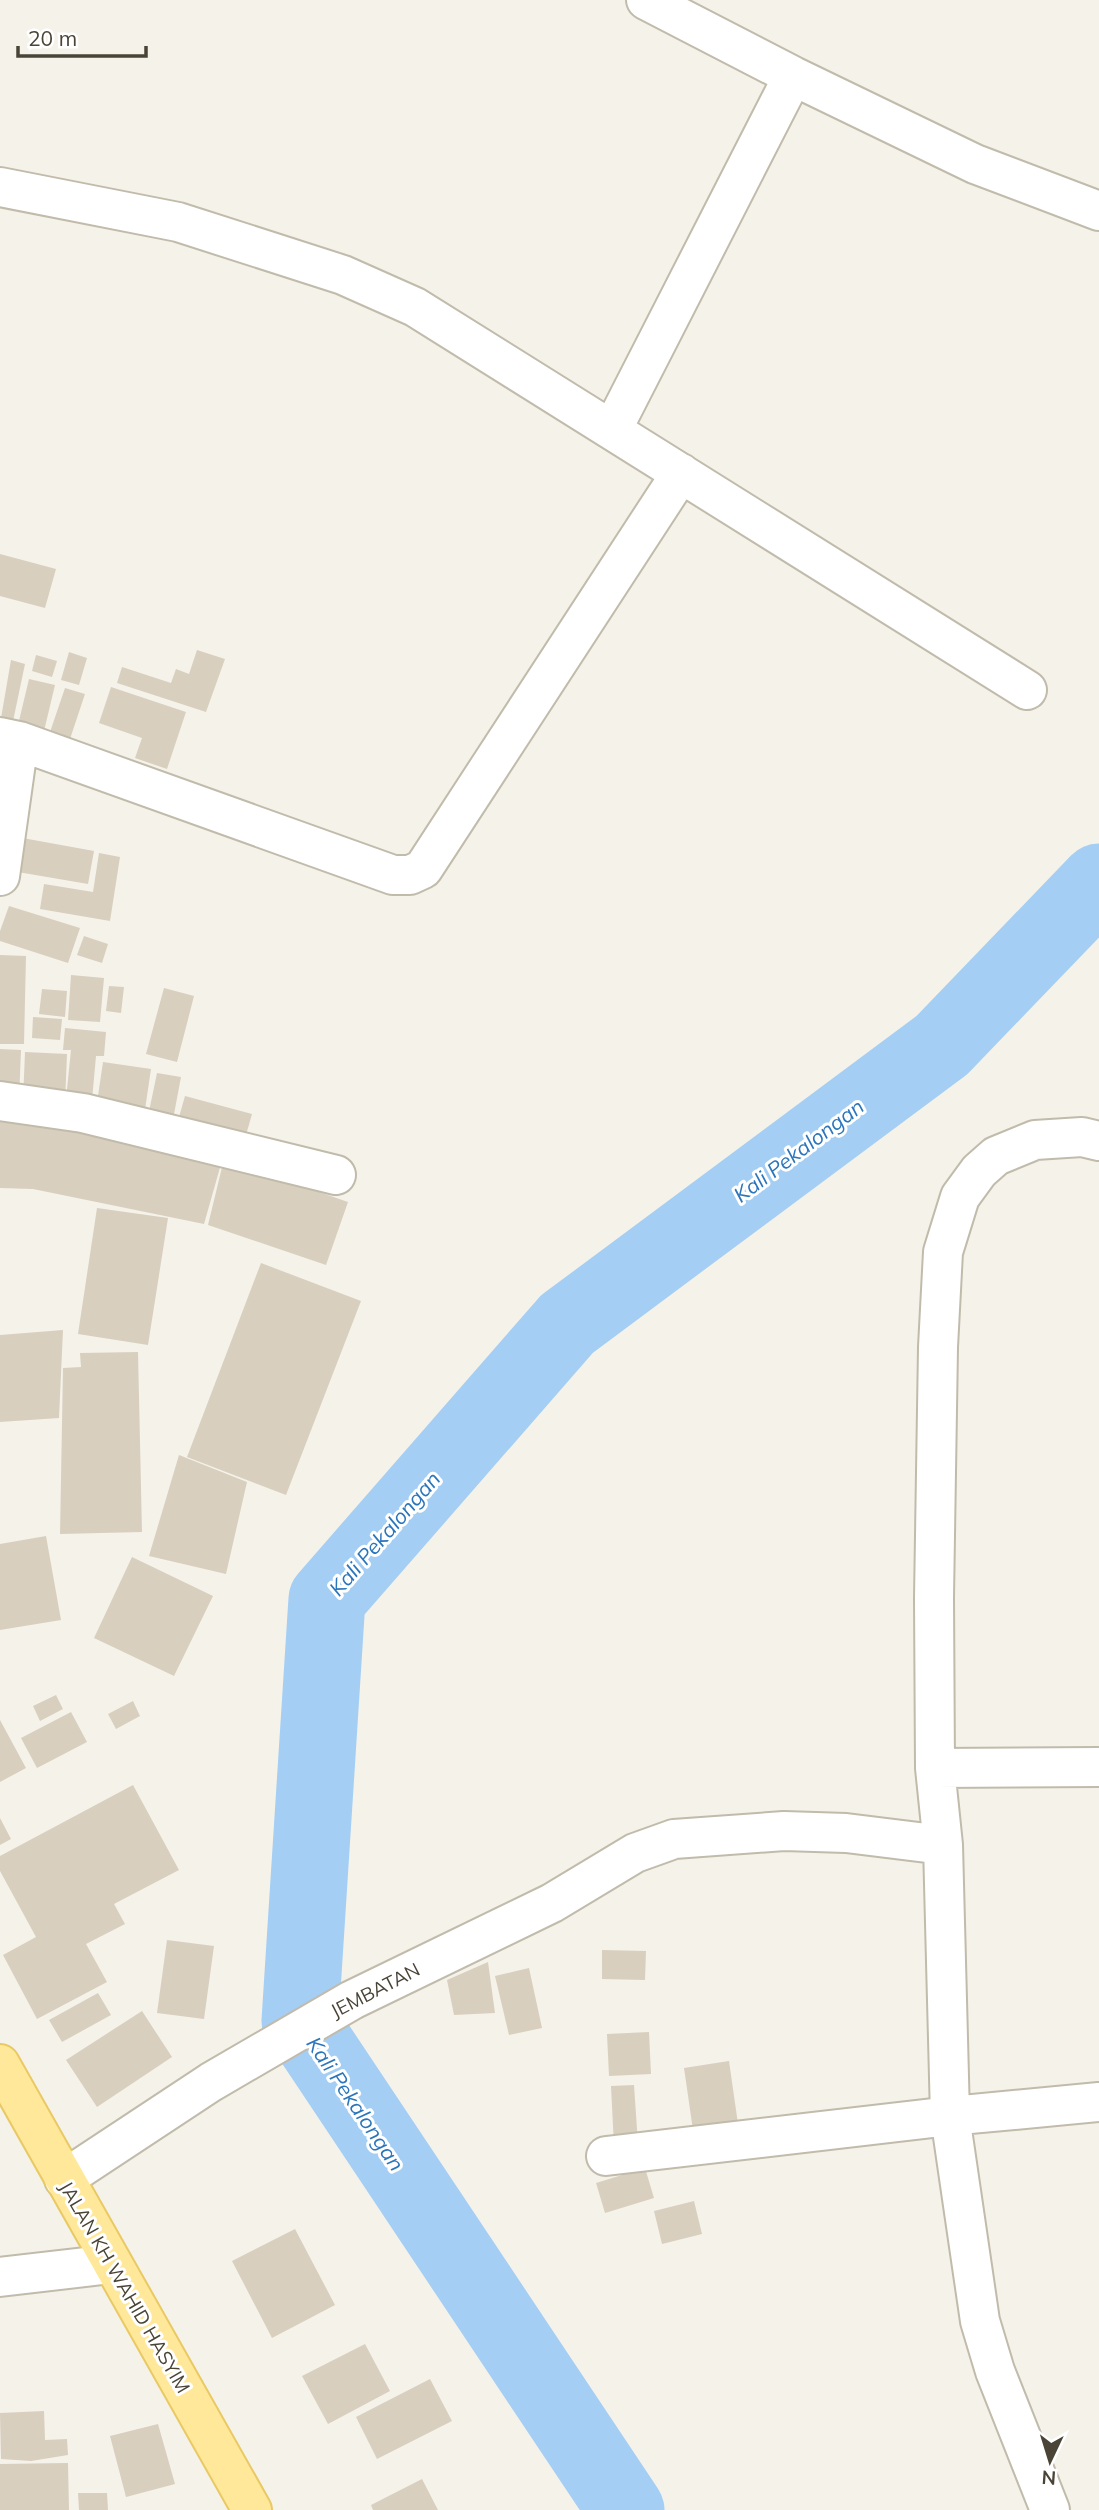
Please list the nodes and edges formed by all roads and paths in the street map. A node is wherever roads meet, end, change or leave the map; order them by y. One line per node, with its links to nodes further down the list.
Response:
1 (646, 0): 2 (street)
2 (793, 76): 4 (street); 5 (street)
3 (0, 187): 5 (street)
4 (1099, 211)
5 (612, 429): 6 (street)
6 (681, 473): 7 (street); 8 (street)
7 (1027, 690)
8 (10, 739): 9 (street)
9 (0, 877)
10 (0, 1101): 12 (street)
11 (1099, 1141): 14 (street)
12 (336, 1175)
13 (1099, 1767): 14 (street)
14 (935, 1768): 15 (street)
15 (943, 1844): 18 (street); 20 (street, JEMBATAN)
16 (0, 2064): 20 (main road, JALAN KH WAHID HASYIM)
17 (1099, 2102): 18 (street)
18 (950, 2116): 19 (street); 24 (street)
19 (606, 2156)
20 (64, 2179): 21 (main road, JALAN KH WAHID HASYIM)
21 (111, 2263): 22 (street); 23 (main road, JALAN KH WAHID HASYIM)
22 (0, 2277)
23 (252, 2510)
24 (1050, 2510)

